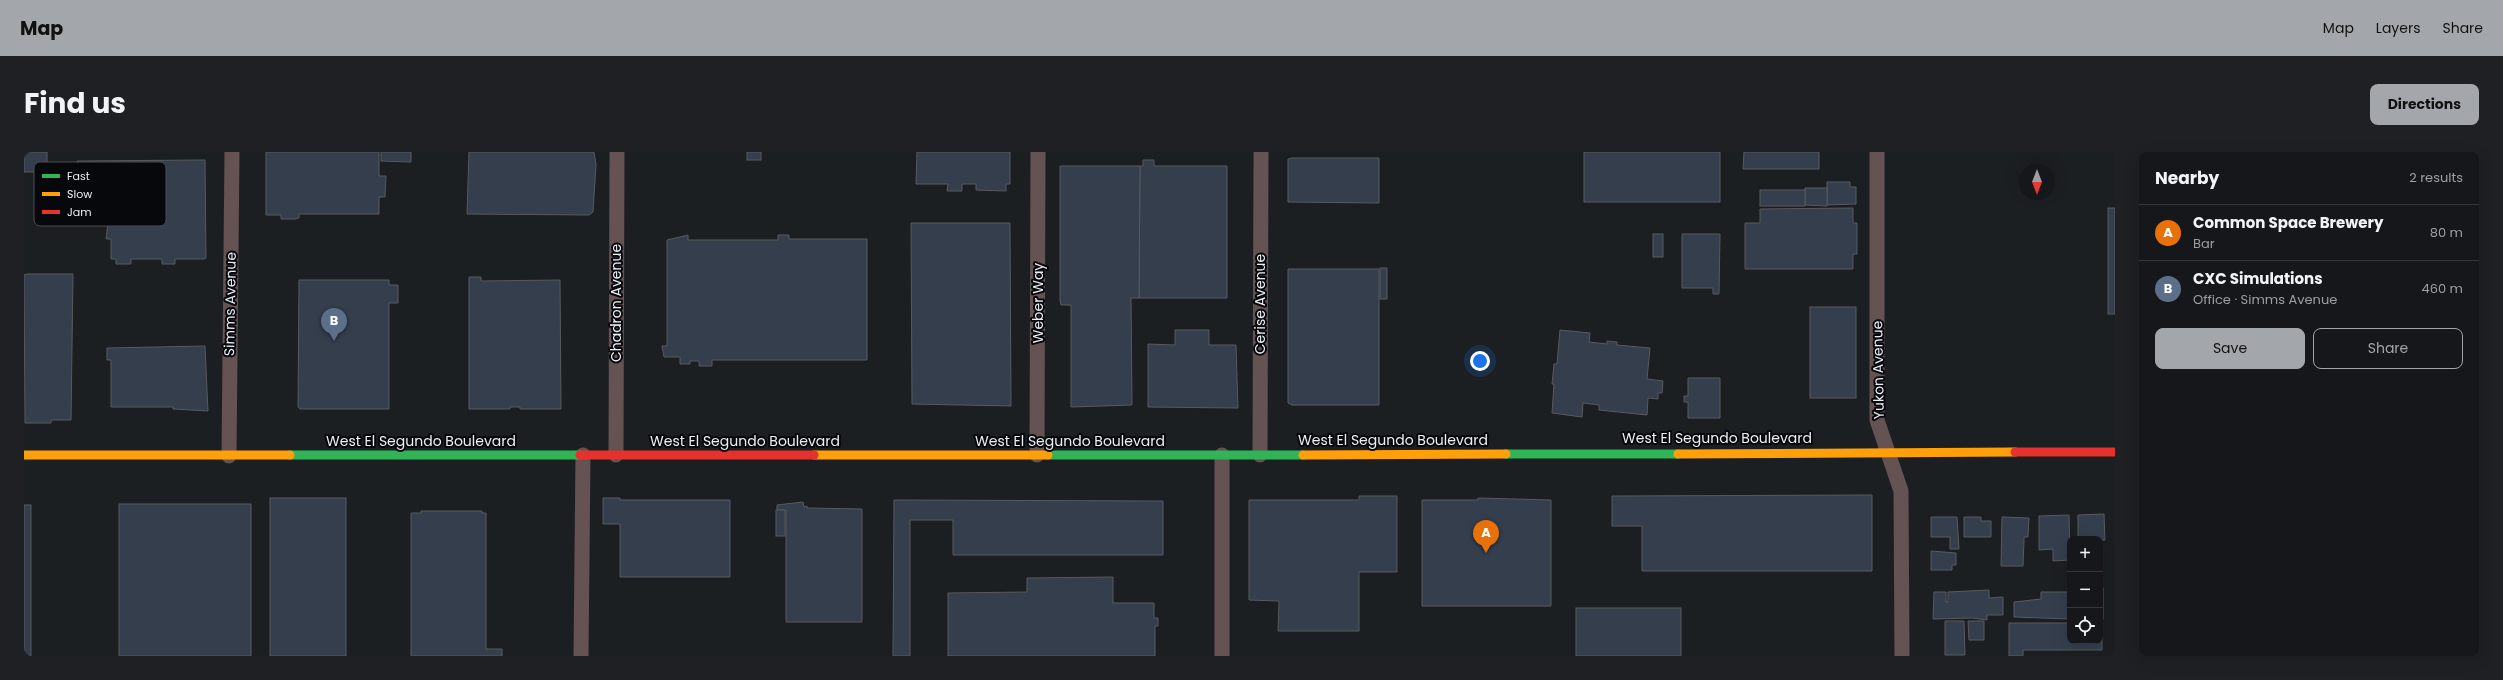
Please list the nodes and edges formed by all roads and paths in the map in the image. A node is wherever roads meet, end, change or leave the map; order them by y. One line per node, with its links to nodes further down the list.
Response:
1 (232, 152): 14 (street, Simms Avenue)
2 (617, 152): 10 (street, Chadron Avenue)
3 (1038, 152): 11 (street, Weber Way)
4 (1261, 152): 13 (street, Cerise Avenue)
5 (1877, 152): 6 (street, Yukon Avenue)
6 (1888, 452): 7 (main road, West El Segundo Boulevard); 13 (main road, West El Segundo Boulevard); 17 (street, Yukon Avenue)
7 (2115, 452)
8 (24, 455): 14 (main road, West El Segundo Boulevard)
9 (582, 455): 10 (main road, West El Segundo Boulevard); 14 (main road, West El Segundo Boulevard); 15 (street)
10 (616, 455): 11 (main road, West El Segundo Boulevard)
11 (1037, 455): 12 (main road, West El Segundo Boulevard)
12 (1222, 455): 13 (main road, West El Segundo Boulevard); 16 (street)
13 (1260, 455)
14 (229, 456)
15 (581, 656)
16 (1222, 656)
17 (1902, 656)

